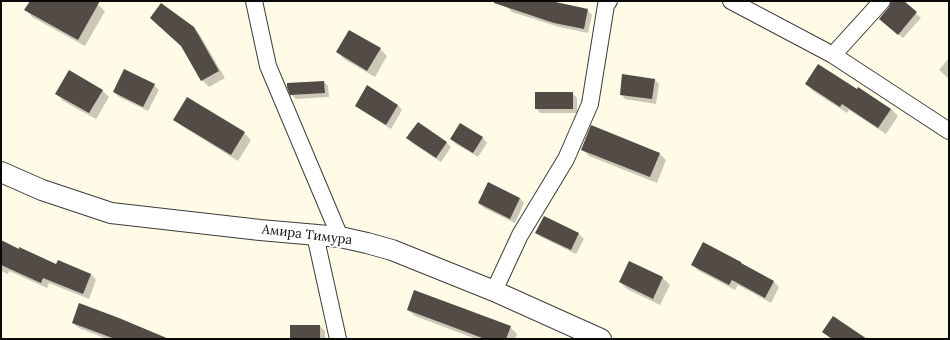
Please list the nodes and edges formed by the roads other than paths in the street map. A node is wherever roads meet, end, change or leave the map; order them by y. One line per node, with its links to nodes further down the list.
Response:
1 (254, 1): 9 (street)
2 (731, 1): 5 (street)
3 (882, 1): 5 (street)
4 (604, 2): 10 (street)
5 (833, 55): 6 (street)
6 (949, 131)
7 (1, 172): 8 (street, Амира Тимура)
8 (315, 235): 9 (street, Амира Тимура); 11 (street)
9 (340, 237): 10 (street, Амира Тимура)
10 (494, 291): 12 (street, Амира Тимура)
11 (338, 339)
12 (602, 339)

